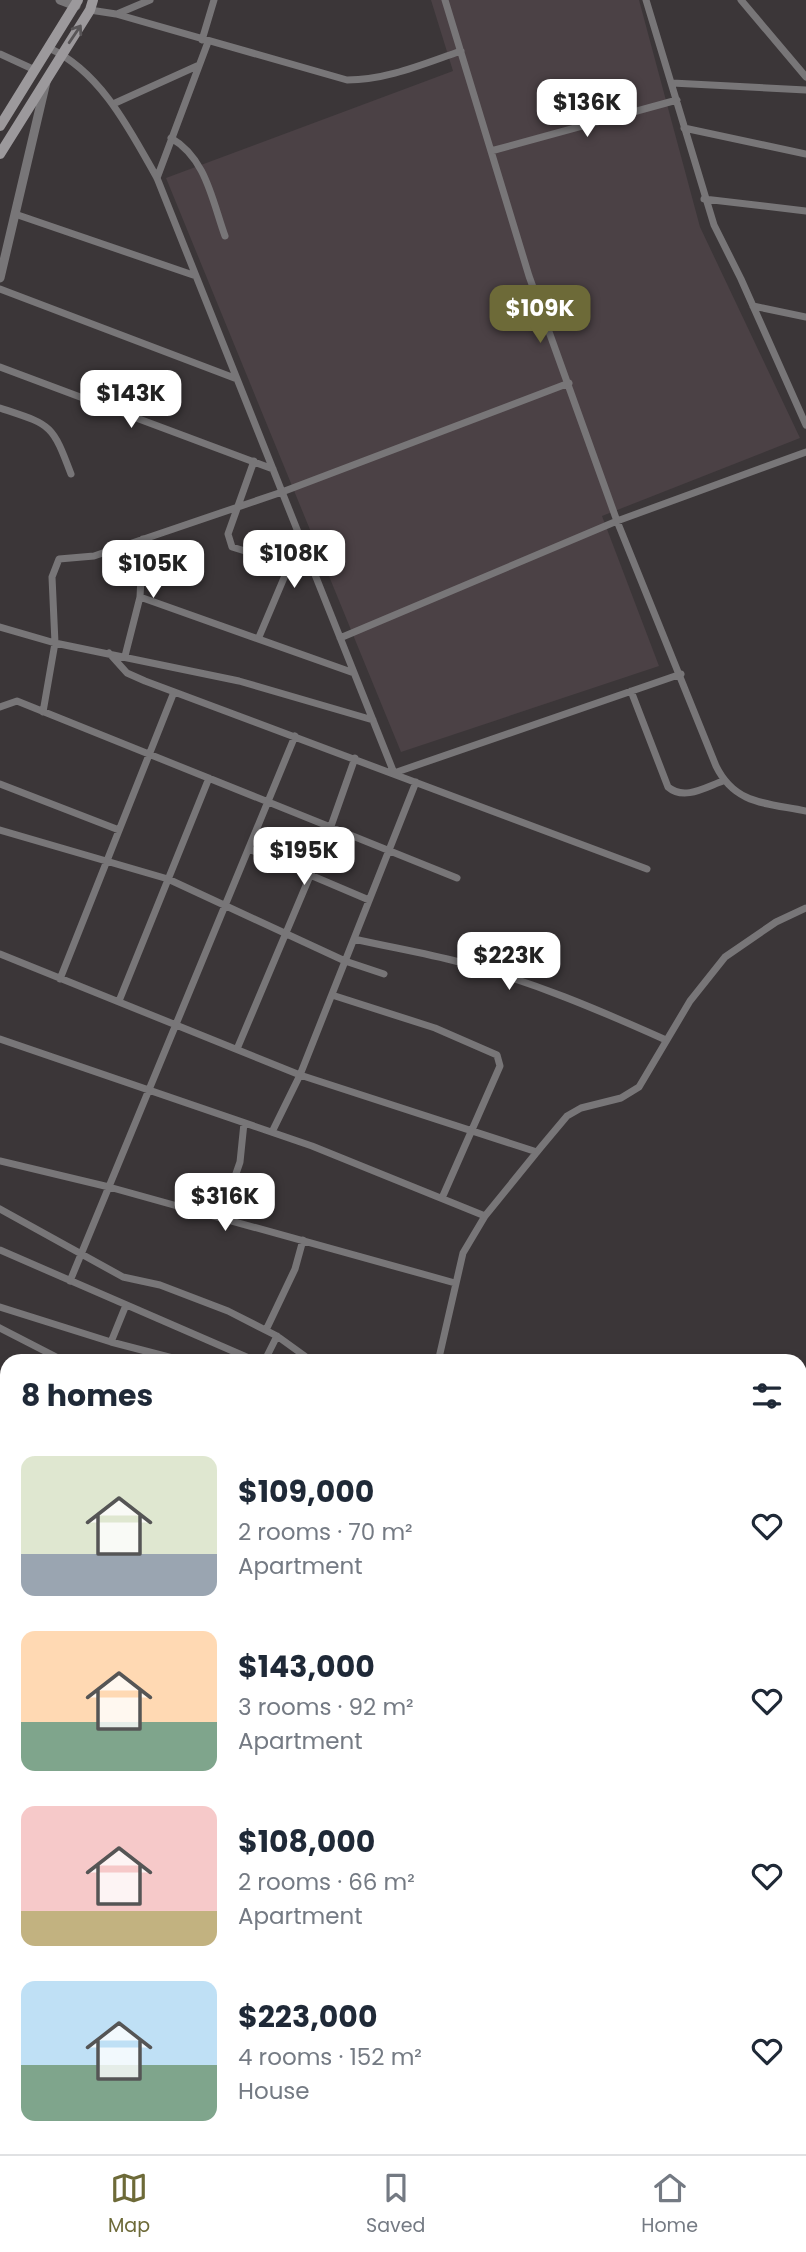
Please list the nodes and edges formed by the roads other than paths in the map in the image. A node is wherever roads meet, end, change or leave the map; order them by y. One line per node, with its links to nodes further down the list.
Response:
1 (60, 0): 7 (street)
2 (150, 0): 9 (street)
3 (214, 0): 10 (street)
4 (445, 0): 12 (street)
5 (646, 0): 19 (street)
6 (741, 0): 18 (street)
7 (77, 3): 8 (main road); 11 (main road)
8 (92, 5): 9 (street); 14 (main road, one-way to 8)
9 (116, 15): 10 (street)
10 (205, 41): 12 (street); 15 (street)
11 (49, 48): 14 (street); 16 (main road)
12 (461, 51): 26 (street)
13 (0, 54): 16 (street)
14 (62, 54): 17 (main road); 22 (street)
15 (197, 66): 22 (street); 25 (street)
16 (35, 70): 23 (main road)
17 (48, 76): 27 (main road); 32 (street)
18 (806, 77)
19 (672, 82): 20 (street); 21 (street)
20 (806, 90)
21 (677, 100): 24 (street); 26 (street)
22 (113, 104): 29 (street)
23 (0, 126)
24 (684, 128): 28 (street); 30 (street)
25 (171, 138): 29 (street); 33 (street)
26 (491, 151): 41 (street)
27 (0, 154)
28 (806, 155)
29 (157, 178): 34 (street)
30 (704, 199): 31 (street); 37 (street)
31 (806, 211)
32 (15, 215): 34 (street); 35 (street)
33 (225, 236)
34 (196, 276): 40 (street)
35 (0, 278)
36 (0, 289): 40 (street)
37 (753, 306): 38 (street); 43 (street)
38 (806, 317)
39 (0, 367): 45 (street)
40 (237, 379): 46 (street)
41 (569, 383): 48 (street); 50 (street)
42 (0, 408): 47 (street)
43 (806, 425)
44 (806, 452): 50 (street)
45 (254, 461): 46 (street); 49 (street)
46 (273, 469): 48 (street)
47 (71, 474)
48 (282, 492): 49 (street); 51 (street)
49 (239, 506): 52 (street); 53 (street)
50 (617, 521): 58 (street); 63 (street)
51 (298, 533): 53 (street); 54 (street)
52 (143, 538): 55 (street); 59 (street)
53 (289, 566): 54 (street); 57 (street)
54 (313, 572): 58 (street)
55 (139, 597): 57 (street); 61 (street)
56 (0, 627): 59 (street)
57 (259, 637): 62 (street)
58 (340, 638): 62 (street)
59 (55, 643): 60 (street); 67 (street)
60 (109, 653): 61 (street); 65 (street)
61 (125, 656): 68 (street)
62 (354, 673): 68 (street)
63 (681, 674): 64 (street); 74 (street)
64 (631, 691): 72 (street); 74 (street)
65 (174, 692): 69 (street); 70 (street)
66 (0, 707): 67 (street)
67 (43, 712): 70 (street)
68 (373, 720): 72 (street)
69 (295, 736): 71 (street); 77 (street)
70 (150, 754): 73 (street); 81 (street)
71 (355, 758): 72 (street); 79 (street)
72 (394, 773): 75 (street)
73 (209, 778): 77 (street); 88 (street)
74 (723, 781): 78 (street)
75 (416, 782): 83 (street); 85 (street)
76 (0, 784): 81 (street)
77 (268, 801): 79 (street); 82 (street)
78 (806, 811)
79 (331, 826): 83 (street); 86 (street)
80 (0, 830): 84 (street)
81 (120, 830): 84 (street)
82 (249, 849): 86 (street); 90 (street)
83 (389, 849): 87 (street); 89 (street)
84 (107, 861): 88 (street); 97 (street)
85 (647, 869)
86 (310, 874): 89 (street); 92 (street)
87 (457, 878)
88 (168, 879): 90 (street); 99 (street)
89 (369, 900): 93 (street)
90 (226, 905): 92 (street); 100 (street)
91 (806, 908): 102 (street)
92 (284, 934): 95 (street); 103 (street)
93 (354, 939): 95 (street); 102 (street)
94 (0, 954): 97 (street)
95 (345, 961): 96 (street); 98 (street)
96 (384, 974)
97 (60, 979): 99 (street)
98 (332, 995): 104 (street); 107 (street)
99 (119, 1001): 100 (street)
100 (176, 1024): 103 (street); 105 (street)
101 (0, 1040): 105 (street)
102 (666, 1040): 109 (street)
103 (237, 1049): 104 (street)
104 (300, 1075): 107 (street); 108 (street)
105 (148, 1090): 106 (street); 111 (street)
106 (244, 1123): 108 (street); 115 (street)
107 (470, 1130): 109 (street); 112 (street)
108 (272, 1132): 112 (street)
109 (537, 1152): 114 (street)
110 (0, 1161): 111 (street)
111 (109, 1187): 115 (street); 118 (street)
112 (442, 1198): 114 (street)
113 (0, 1209): 118 (street)
114 (485, 1216): 120 (street)
115 (221, 1217): 116 (street)
116 (303, 1240): 120 (street); 124 (street)
117 (0, 1250): 119 (street)
118 (81, 1255): 119 (street); 124 (street)
119 (70, 1281): 121 (street)
120 (455, 1283): 132 (street)
121 (126, 1306): 126 (street); 129 (street)
122 (0, 1307): 126 (street)
123 (0, 1328): 127 (street)
124 (266, 1330): 125 (street)
125 (277, 1336): 130 (street); 131 (street)
126 (111, 1342): 128 (street)
127 (50, 1354)
128 (157, 1354)
129 (239, 1354)
130 (268, 1354)
131 (302, 1354)
132 (440, 1354)

